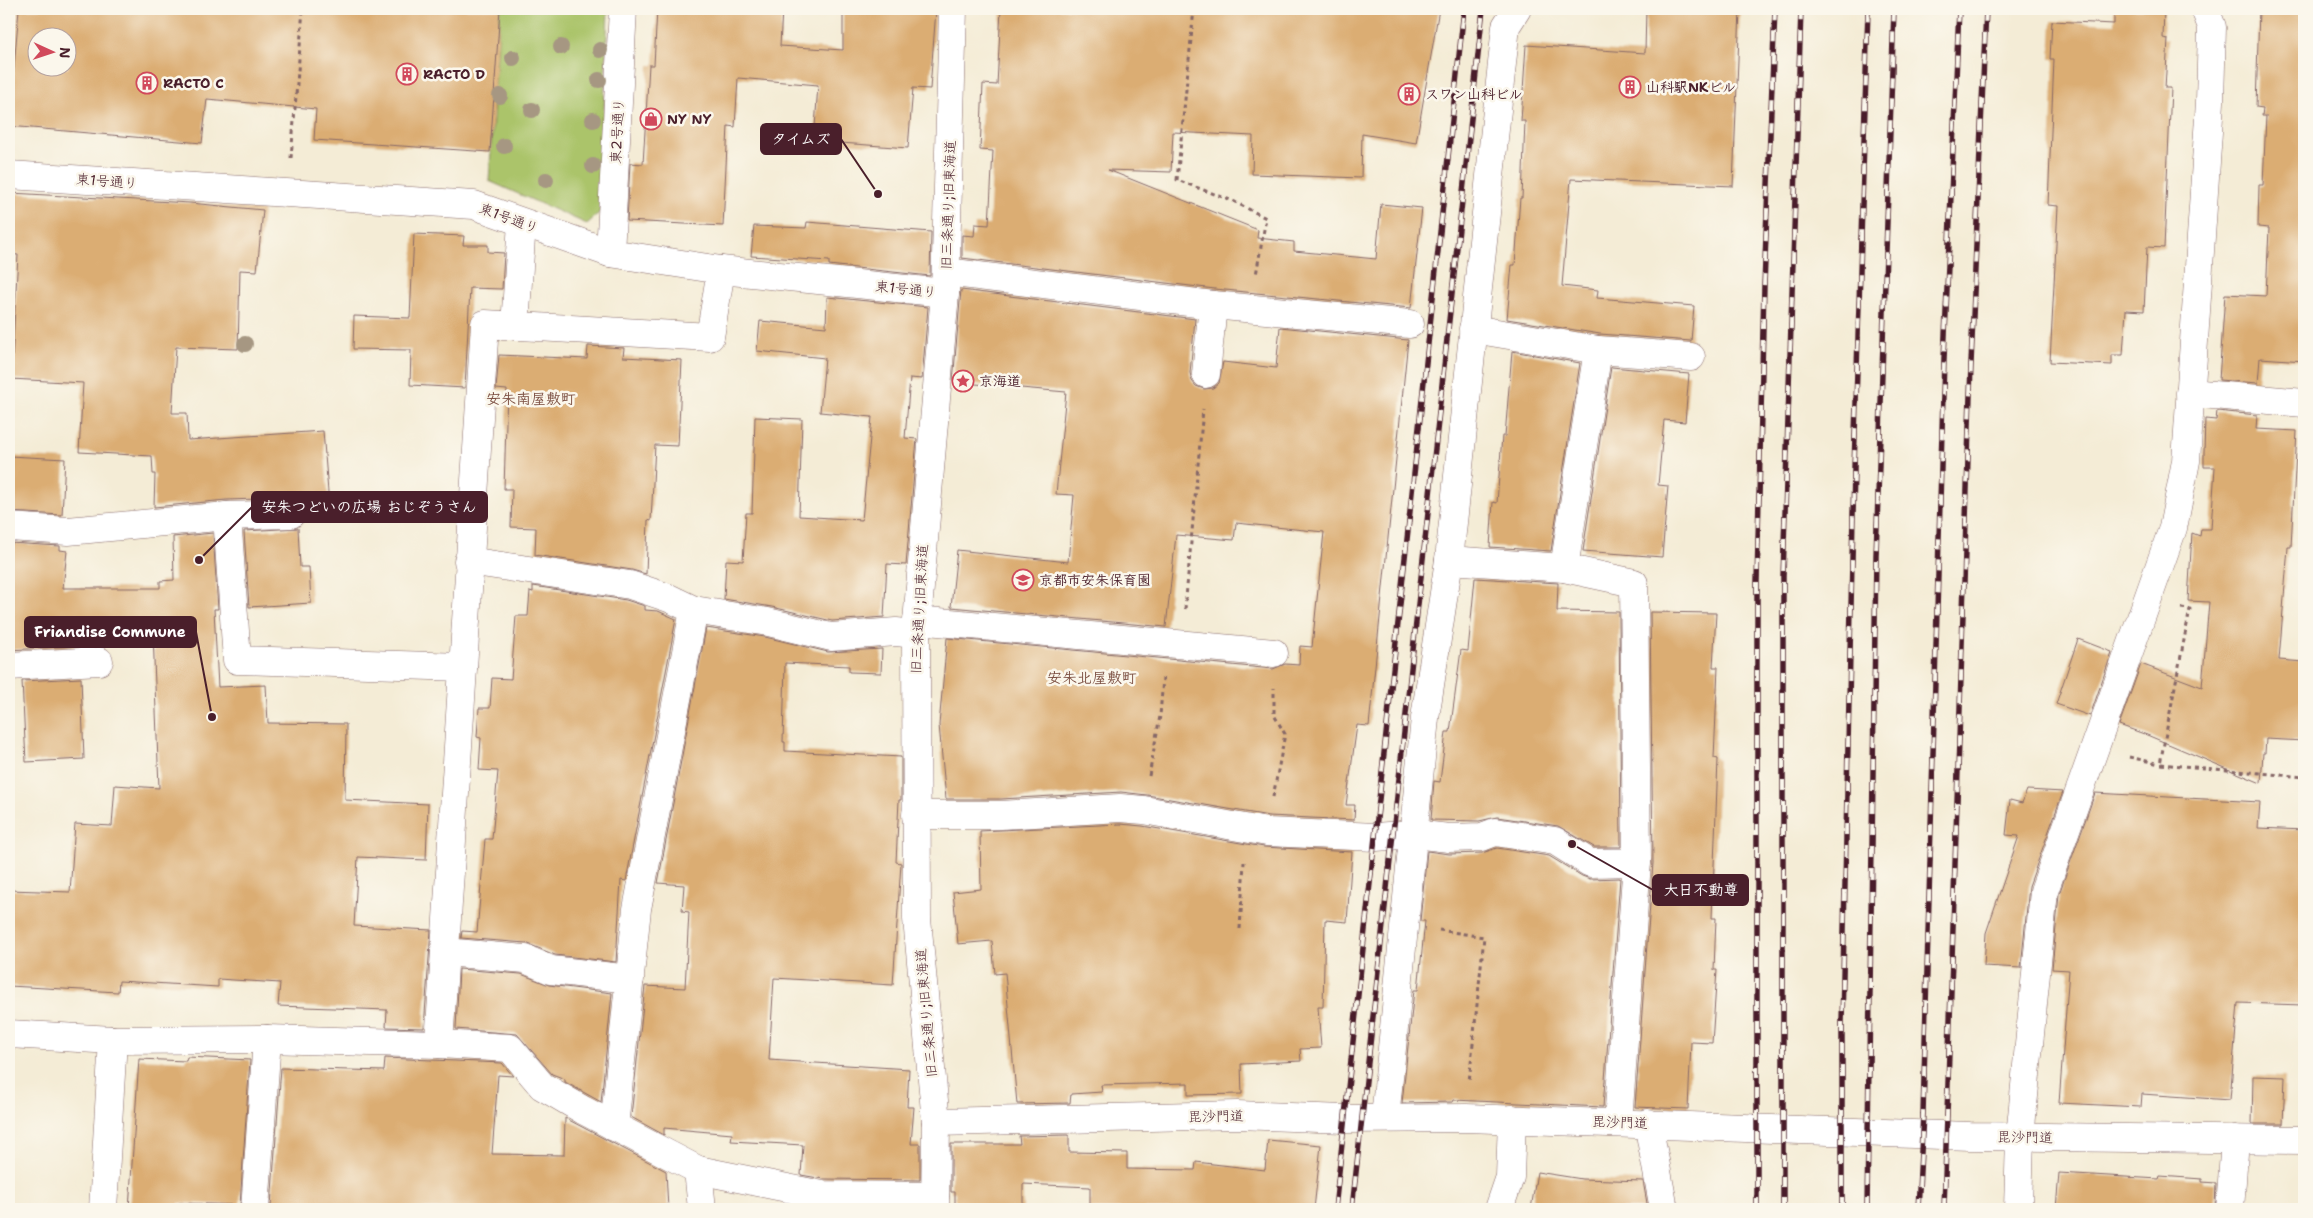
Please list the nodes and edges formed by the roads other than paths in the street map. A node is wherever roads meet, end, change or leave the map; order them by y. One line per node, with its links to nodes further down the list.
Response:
1 (623, 9): 7 (street, 東2号通り)
2 (954, 9): 9 (street, 旧三条通り;旧東海道)
3 (1517, 9): 13 (street)
4 (2205, 9): 17 (street)
5 (9, 175): 6 (street, 東1号通り)
6 (522, 223): 7 (street, 東1号通り); 12 (street)
7 (610, 253): 8 (street, 東1号通り)
8 (721, 270): 9 (street, 東1号通り); 12 (street)
9 (945, 283): 10 (street, 東1号通り); 26 (street, 旧三条通り;旧東海道)
10 (1213, 306): 11 (street, 東1号通り); 16 (street)
11 (1410, 324)
12 (515, 326): 23 (street)
13 (1473, 329): 14 (street); 22 (street)
14 (1598, 350): 15 (street); 24 (street)
15 (1691, 357)
16 (1206, 374)
17 (2190, 393): 18 (street); 46 (street)
18 (2304, 403)
19 (292, 514): 20 (street)
20 (227, 516): 21 (street); 30 (street)
21 (9, 528)
22 (1449, 560): 24 (street); 32 (street)
23 (468, 561): 25 (street); 30 (street)
24 (1564, 568): 33 (street)
25 (694, 610): 26 (street); 35 (street)
26 (916, 627): 27 (street); 31 (street, 旧三条通り;旧東海道)
27 (1274, 653)
28 (99, 661): 29 (street)
29 (9, 666)
30 (463, 667): 34 (street)
31 (916, 815): 32 (street); 42 (street, 旧三条通り;旧東海道)
32 (1413, 834): 33 (street); 40 (street)
33 (1637, 862): 43 (street)
34 (445, 952): 35 (street); 39 (street)
35 (630, 979): 45 (street)
36 (9, 1034): 38 (street)
37 (267, 1039): 38 (street); 39 (street); 52 (street)
38 (113, 1040): 51 (street)
39 (439, 1044): 45 (street)
40 (1385, 1118): 41 (street, 毘沙門道); 42 (street, 毘沙門道)
41 (1512, 1119): 43 (street, 毘沙門道); 54 (street)
42 (936, 1122): 50 (street, 旧三条通り;旧東海道)
43 (1618, 1122): 44 (street, 毘沙門道)
44 (1648, 1123): 46 (street, 毘沙門道); 55 (street)
45 (614, 1127): 49 (street)
46 (2020, 1137): 47 (street, 毘沙門道); 56 (street)
47 (2235, 1139): 48 (street, 毘沙門道); 57 (street)
48 (2304, 1140)
49 (698, 1170): 50 (street); 53 (street)
50 (935, 1203)
51 (103, 1209)
52 (255, 1209)
53 (702, 1209)
54 (1498, 1209)
55 (1664, 1209)
56 (2018, 1209)
57 (2230, 1209)

